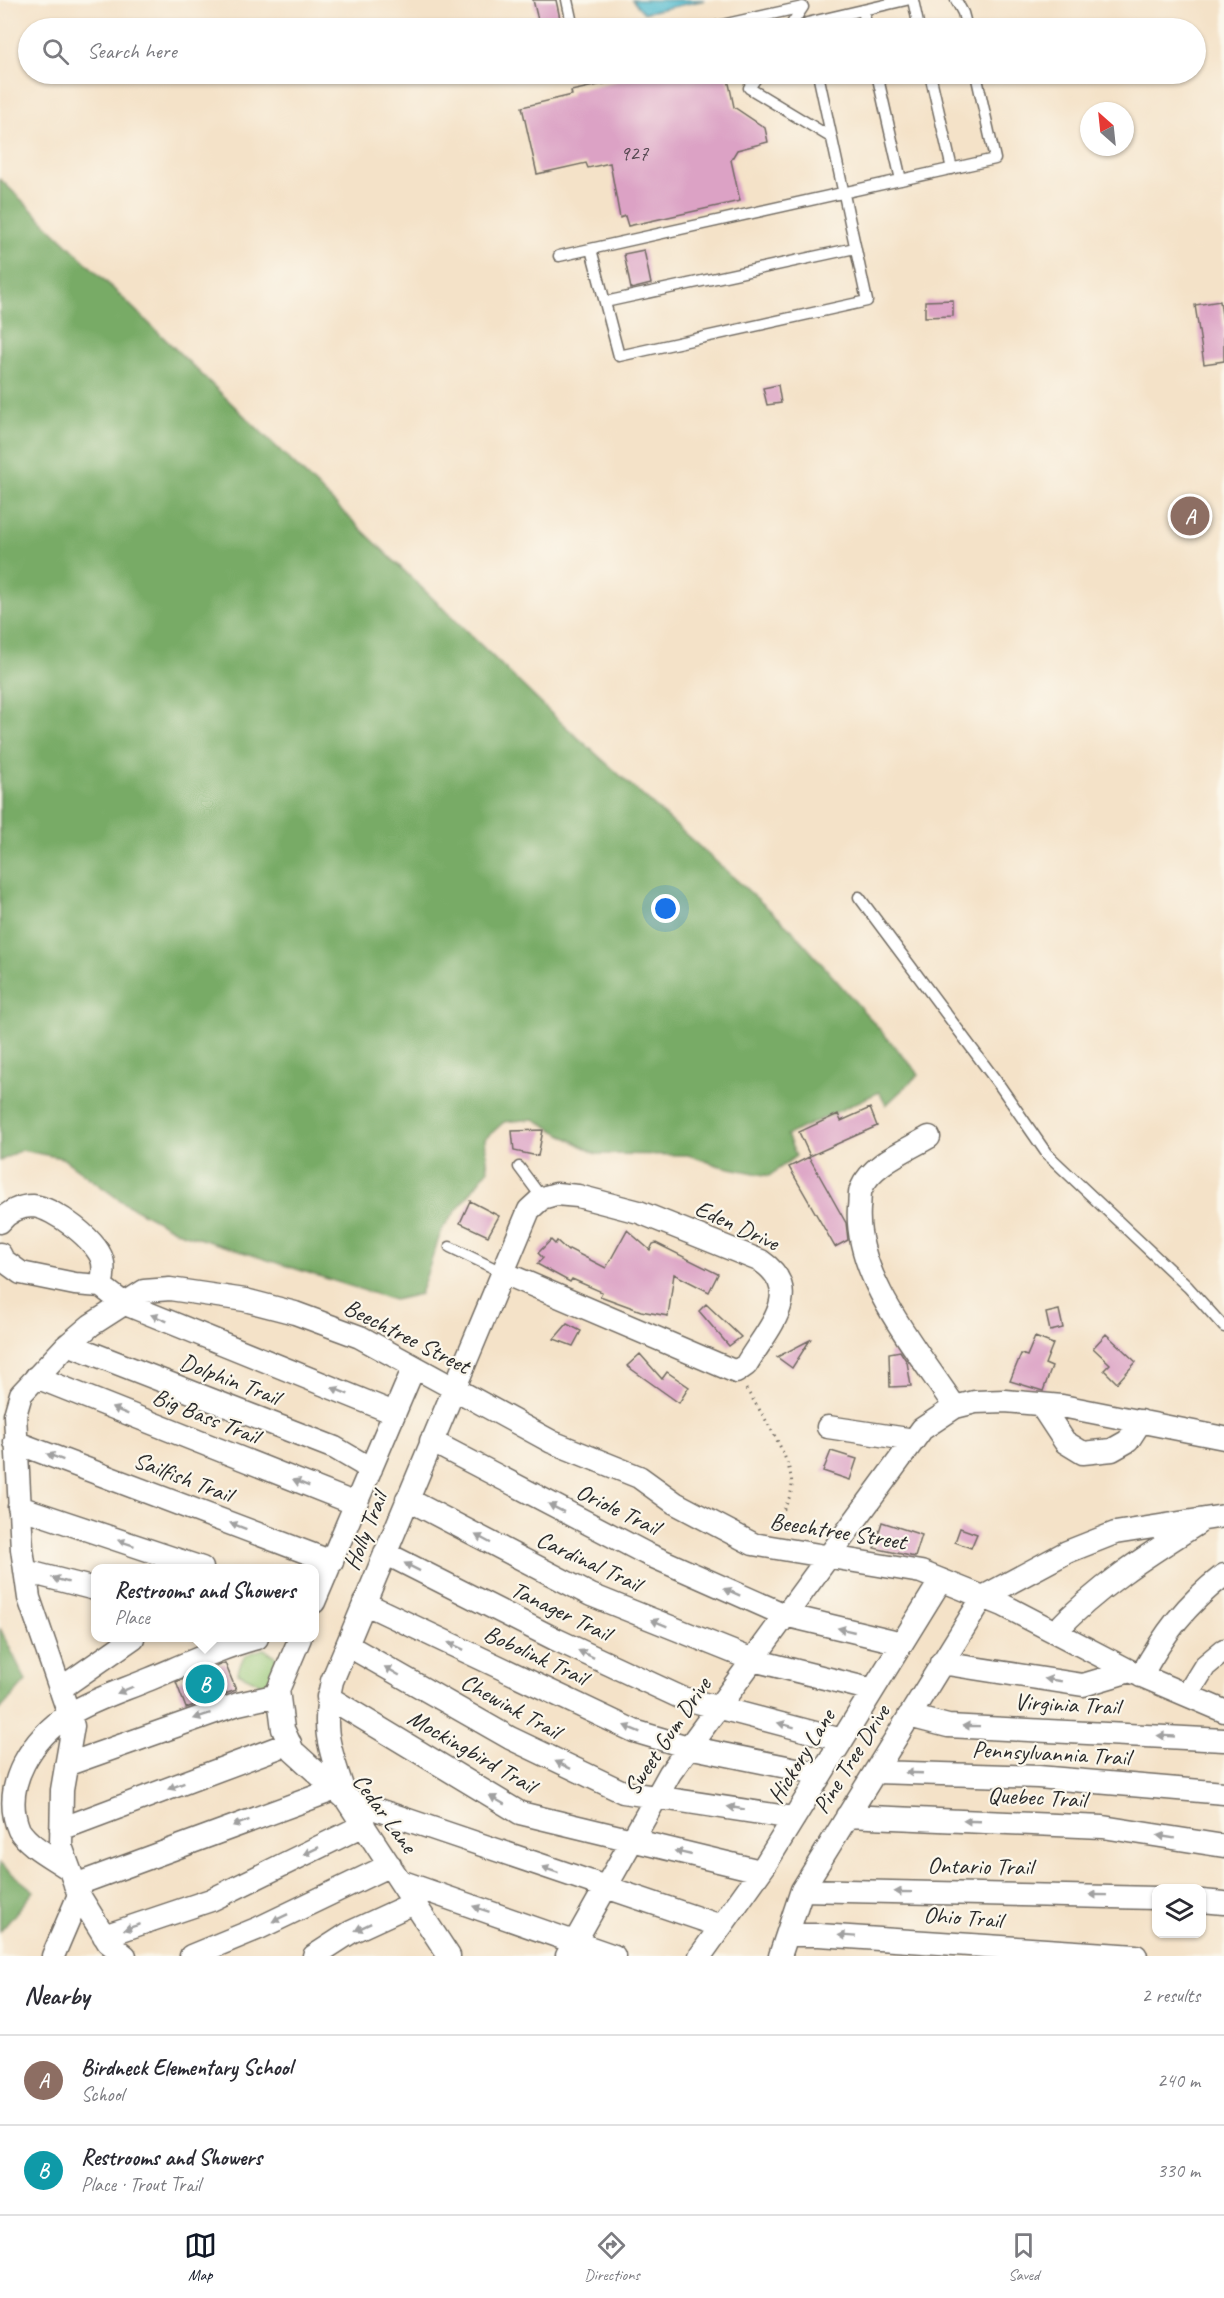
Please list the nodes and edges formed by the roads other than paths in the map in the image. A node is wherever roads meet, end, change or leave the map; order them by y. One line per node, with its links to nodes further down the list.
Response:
1 (567, 0): 7 (lane)
2 (906, 0): 6 (lane)
3 (913, 0): 12 (lane)
4 (956, 0): 13 (lane)
5 (803, 4): 8 (lane); 9 (lane)
6 (862, 10): 10 (lane); 11 (lane)
7 (571, 18)
8 (748, 18)
9 (795, 18)
10 (835, 18)
11 (864, 18)
12 (917, 18)
13 (964, 18)
14 (752, 84): 19 (lane)
15 (820, 84): 19 (lane)
16 (879, 84): 21 (lane)
17 (932, 84): 20 (lane)
18 (978, 84): 20 (lane)
19 (832, 138): 22 (lane)
20 (952, 169): 21 (lane)
21 (901, 180): 22 (lane)
22 (843, 193): 23 (lane); 24 (lane)
23 (855, 248): 26 (lane); 26 (lane)
24 (591, 249): 25 (lane); 26 (lane)
25 (560, 256)
26 (605, 302)
27 (858, 897): 37 (lane)
28 (929, 1137): 43 (street)
29 (519, 1167): 30 (lane)
30 (542, 1198): 34 (street); 34 (street, Eden Drive)
31 (0, 1221): 35 (street)
32 (450, 1247): 34 (lane)
33 (0, 1254): 35 (street)
34 (504, 1273): 41 (street)
35 (101, 1286): 36 (street)
36 (123, 1303): 38 (street, Beechtree Street); 39 (street, Beechtree Street); 44 (street, one-way to 36)
37 (1224, 1327)
38 (68, 1344): 40 (street, Beechtree Street); 51 (street, Dolphin Trail)
39 (414, 1367): 41 (street, Beechtree Street); 44 (street)
40 (36, 1377): 50 (street, Beechtree Street); 53 (street, Big Bass Trail, one-way to 40)
41 (453, 1389): 49 (street, Holly Trail); 57 (street, Beechtree Street)
42 (1040, 1404): 43 (street); 45 (street); 45 (street)
43 (955, 1407): 48 (street, Sweet Gum Drive)
44 (394, 1413): 51 (street)
45 (1141, 1421): 47 (street)
46 (828, 1428): 48 (street)
47 (1224, 1438)
48 (914, 1440): 57 (street, Sweet Gum Drive)
49 (431, 1441): 52 (street, Holly Trail); 67 (street, Oriole Trail, one-way to 49)
50 (15, 1442): 54 (street, Beechtree Street); 58 (street, Sailfish Trail, one-way to 50)
51 (371, 1469): 53 (street)
52 (407, 1499): 56 (street, Holly Trail); 75 (street, Cardinal Trail, one-way to 52)
53 (356, 1504): 58 (street)
54 (19, 1507): 59 (street, one-way to 54); 60 (street, Beechtree Street)
55 (1215, 1517): 65 (street); 68 (street)
56 (385, 1553): 66 (street, Holly Trail); 83 (street, Tanager Trail, one-way to 56)
57 (828, 1557): 62 (street, Beechtree Street); 67 (street, Sweet Gum Drive)
58 (332, 1562): 63 (street)
59 (187, 1564)
60 (25, 1571): 64 (street, one-way to 60); 78 (street, Beechtree Street)
61 (1224, 1575): 77 (street)
62 (941, 1580): 65 (street, Beechtree Street); 72 (street, Hickory Lane)
63 (319, 1585)
64 (91, 1588)
65 (983, 1597): 68 (street, Beechtree Street); 76 (street, Pine Tree Drive)
66 (364, 1603): 73 (street, Holly Trail); 90 (street, Bobolink Trail, one-way to 66)
67 (786, 1615): 72 (street, Oriole Trail, one-way to 67); 75 (street, Sweet Gum Drive)
68 (1055, 1632): 77 (street, Beechtree Street)
69 (127, 1642): 78 (street)
70 (242, 1642): 85 (street, one-way to 85)
71 (298, 1642): 80 (street, Cedar Lane)
72 (902, 1643): 79 (street, Hickory Lane)
73 (347, 1645): 82 (street, Holly Trail); 96 (street, Chewink Trail, one-way to 73)
74 (1224, 1650): 81 (street)
75 (753, 1660): 79 (street, Cardinal Trail); 83 (street, Sweet Gum Drive)
76 (942, 1663): 77 (street, one-way to 76); 86 (street, Pine Tree Drive)
77 (1135, 1674): 81 (street, Beechtree Street)
78 (60, 1689): 85 (street, Beechtree Street)
79 (873, 1690): 87 (street, Hickory Lane)
80 (279, 1695): 89 (street, Cedar Lane); 91 (street, one-way to 91)
81 (1187, 1695): 84 (street, Beechtree Street)
82 (328, 1697): 95 (street, Holly Trail); 101 (street, Mockingbird Trail, one-way to 82)
83 (718, 1707): 87 (street, Tanager Trail, one-way to 83); 90 (street, Sweet Gum Drive)
84 (1224, 1711)
85 (70, 1714): 91 (street, Beechtree Street); 105 (street)
86 (909, 1716): 88 (street, Virginia Trail, one-way to 86); 92 (street, Pine Tree Drive)
87 (842, 1740): 93 (street, Hickory Lane)
88 (1224, 1740)
89 (290, 1743): 95 (street, Cedar Lane); 100 (street, one-way to 100)
90 (688, 1747): 93 (street, Bobolink Trail); 96 (street, Sweet Gum Drive)
91 (66, 1765): 100 (street, Beechtree Street)
92 (874, 1772): 94 (street, Pennsylvannia Trail, one-way to 92); 97 (street, Pine Tree Drive)
93 (821, 1774): 98 (street, Hickory Lane)
94 (1224, 1793)
95 (341, 1794): 99 (street, Cedar Lane); 105 (street, one-way to 105); 106 (street, one-way to 95)
96 (657, 1795): 98 (street, Chewink Trail, one-way to 96); 101 (street, Sweet Gum Drive)
97 (847, 1816): 102 (street, Quebec Trail, one-way to 97); 107 (street, Pine Tree Drive)
98 (794, 1818): 103 (street, Hickory Lane)
99 (364, 1825): 104 (street, Cedar Lane); 113 (street, one-way to 113)
100 (61, 1829): 105 (street, Beechtree Street)
101 (632, 1841): 103 (street, Mockingbird Trail, one-way to 101); 106 (street, Sweet Gum Drive)
102 (1224, 1846)
103 (760, 1871): 112 (street, Hickory Lane)
104 (395, 1873): 110 (street, Cedar Lane); 115 (street, one-way to 104); 118 (street, one-way to 118)
105 (74, 1883): 113 (street, Beechtree Street); 116 (street)
106 (606, 1889): 112 (street); 115 (street, Sweet Gum Drive)
107 (802, 1890): 108 (street, Ontario Trail, one-way to 107); 114 (street, Pine Tree Drive)
108 (1152, 1898)
109 (1206, 1901): 111 (street)
110 (414, 1903): 119 (street, one-way to 119); 120 (street, Cedar Lane)
111 (1224, 1903)
112 (721, 1926): 122 (street, Hickory Lane)
113 (104, 1936): 117 (street, Beechtree Street)
114 (783, 1945): 123 (street, Ohio Trail, one-way to 114)
115 (572, 1949): 121 (street)
116 (53, 1956)
117 (124, 1956)
118 (191, 1956)
119 (314, 1956)
120 (449, 1956)
121 (614, 1956)
122 (700, 1956)
123 (1136, 1956)

